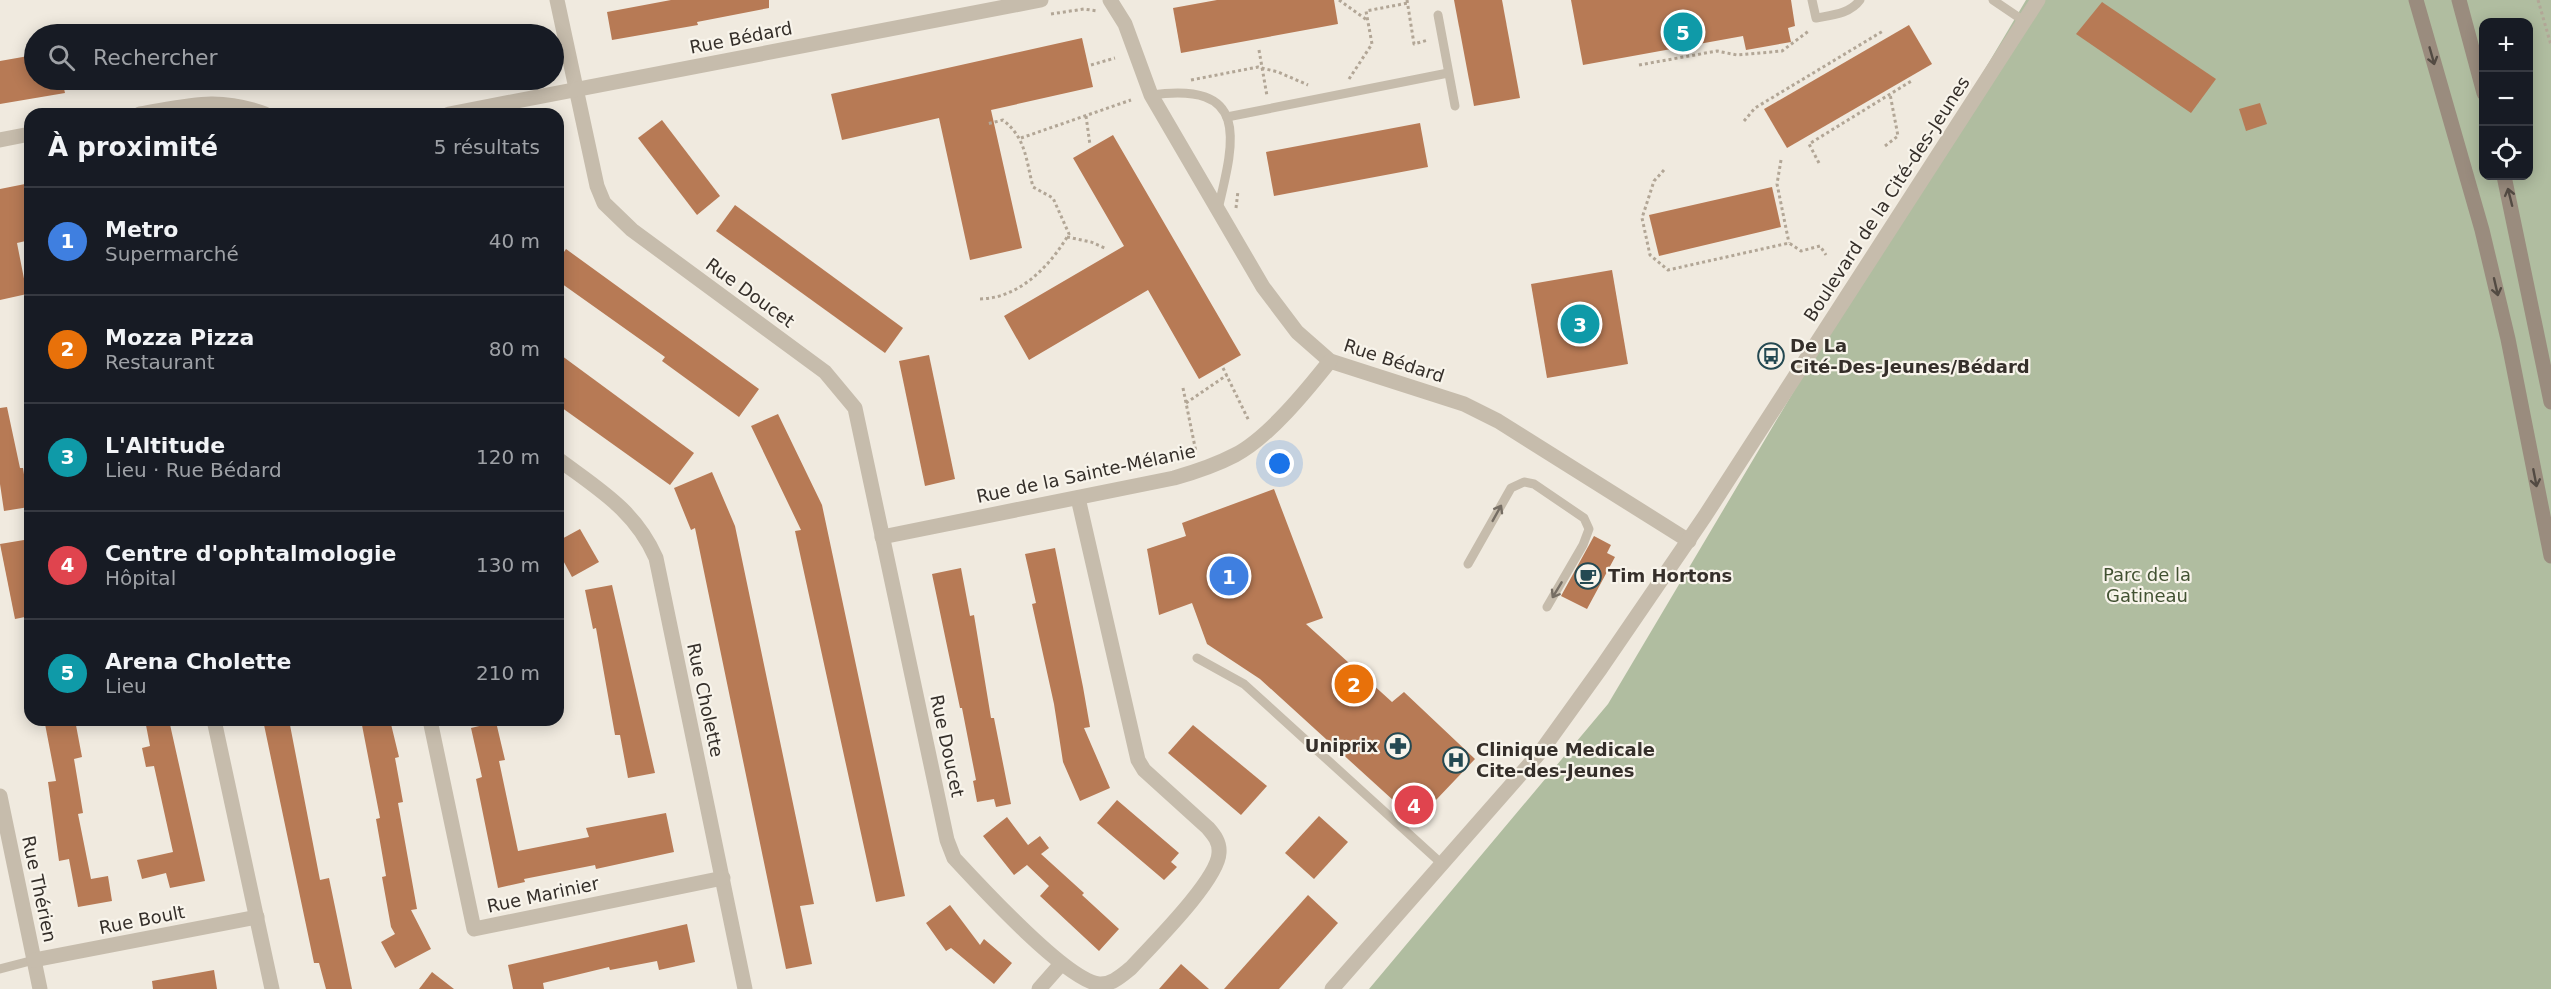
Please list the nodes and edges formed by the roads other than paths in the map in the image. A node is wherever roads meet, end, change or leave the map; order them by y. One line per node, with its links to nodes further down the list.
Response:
1 (557, 0): 12 (street, Rue Doucet)
2 (1110, 0): 17 (street, Rue Bédard)
3 (1812, 0): 4 (lane)
4 (1860, 0)
5 (1993, 0): 11 (lane)
6 (2038, 0): 11 (street, Boulevard de la Cité-des-Jeunes)
7 (2416, 0): 33 (main road, one-way to 33)
8 (2459, 0): 15 (main road)
9 (1037, 1): 16 (street, Rue Bédard)
10 (1438, 15): 14 (lane)
11 (2024, 21): 32 (street, Boulevard de la Cité-des-Jeunes)
12 (562, 24)
13 (564, 34): 16 (street, Rue Doucet)
14 (1448, 73): 18 (lane); 22 (lane)
15 (2479, 74)
16 (576, 91): 21 (street, Rue Bédard); 31 (street, Rue Doucet)
17 (1151, 95): 22 (lane); 26 (street, Rue Bédard)
18 (1455, 106)
19 (175, 108): 20 (street)
20 (244, 108)
21 (482, 108)
22 (1227, 117): 26 (lane)
23 (24, 136): 24 (street)
24 (0, 140)
25 (2505, 180): 28 (main road, one-way to 25)
26 (1218, 209): 27 (street, Rue Bédard)
27 (1330, 361): 30 (street, Rue de la Sainte-Mélanie); 32 (street, Rue Bédard)
28 (2551, 402)
29 (564, 464): 41 (street, Rue Cholette)
30 (1078, 498): 31 (street, Rue de la Sainte-Mélanie); 44 (street, Rue Doucet)
31 (882, 537): 44 (street, Rue Doucet)
32 (1689, 541): 40 (street, Boulevard de la Cité-des-Jeunes)
33 (2551, 556)
34 (1468, 564): 35 (lane, one-way to 35)
35 (1546, 607)
36 (1197, 658): 40 (lane)
37 (215, 726): 42 (street)
38 (431, 726): 41 (street, Rue Marinier)
39 (0, 796): 43 (street, Rue Thérien)
40 (1442, 864): 50 (street, Boulevard de la Cité-des-Jeunes)
41 (723, 878): 48 (street, Rue Cholette)
42 (257, 917): 43 (street, Rue Boult); 47 (street)
43 (34, 960): 45 (lane); 46 (street, Rue Thérien)
44 (1061, 964): 49 (street)
45 (0, 969)
46 (40, 989)
47 (272, 989)
48 (745, 989)
49 (1039, 989)
50 (1332, 989)

